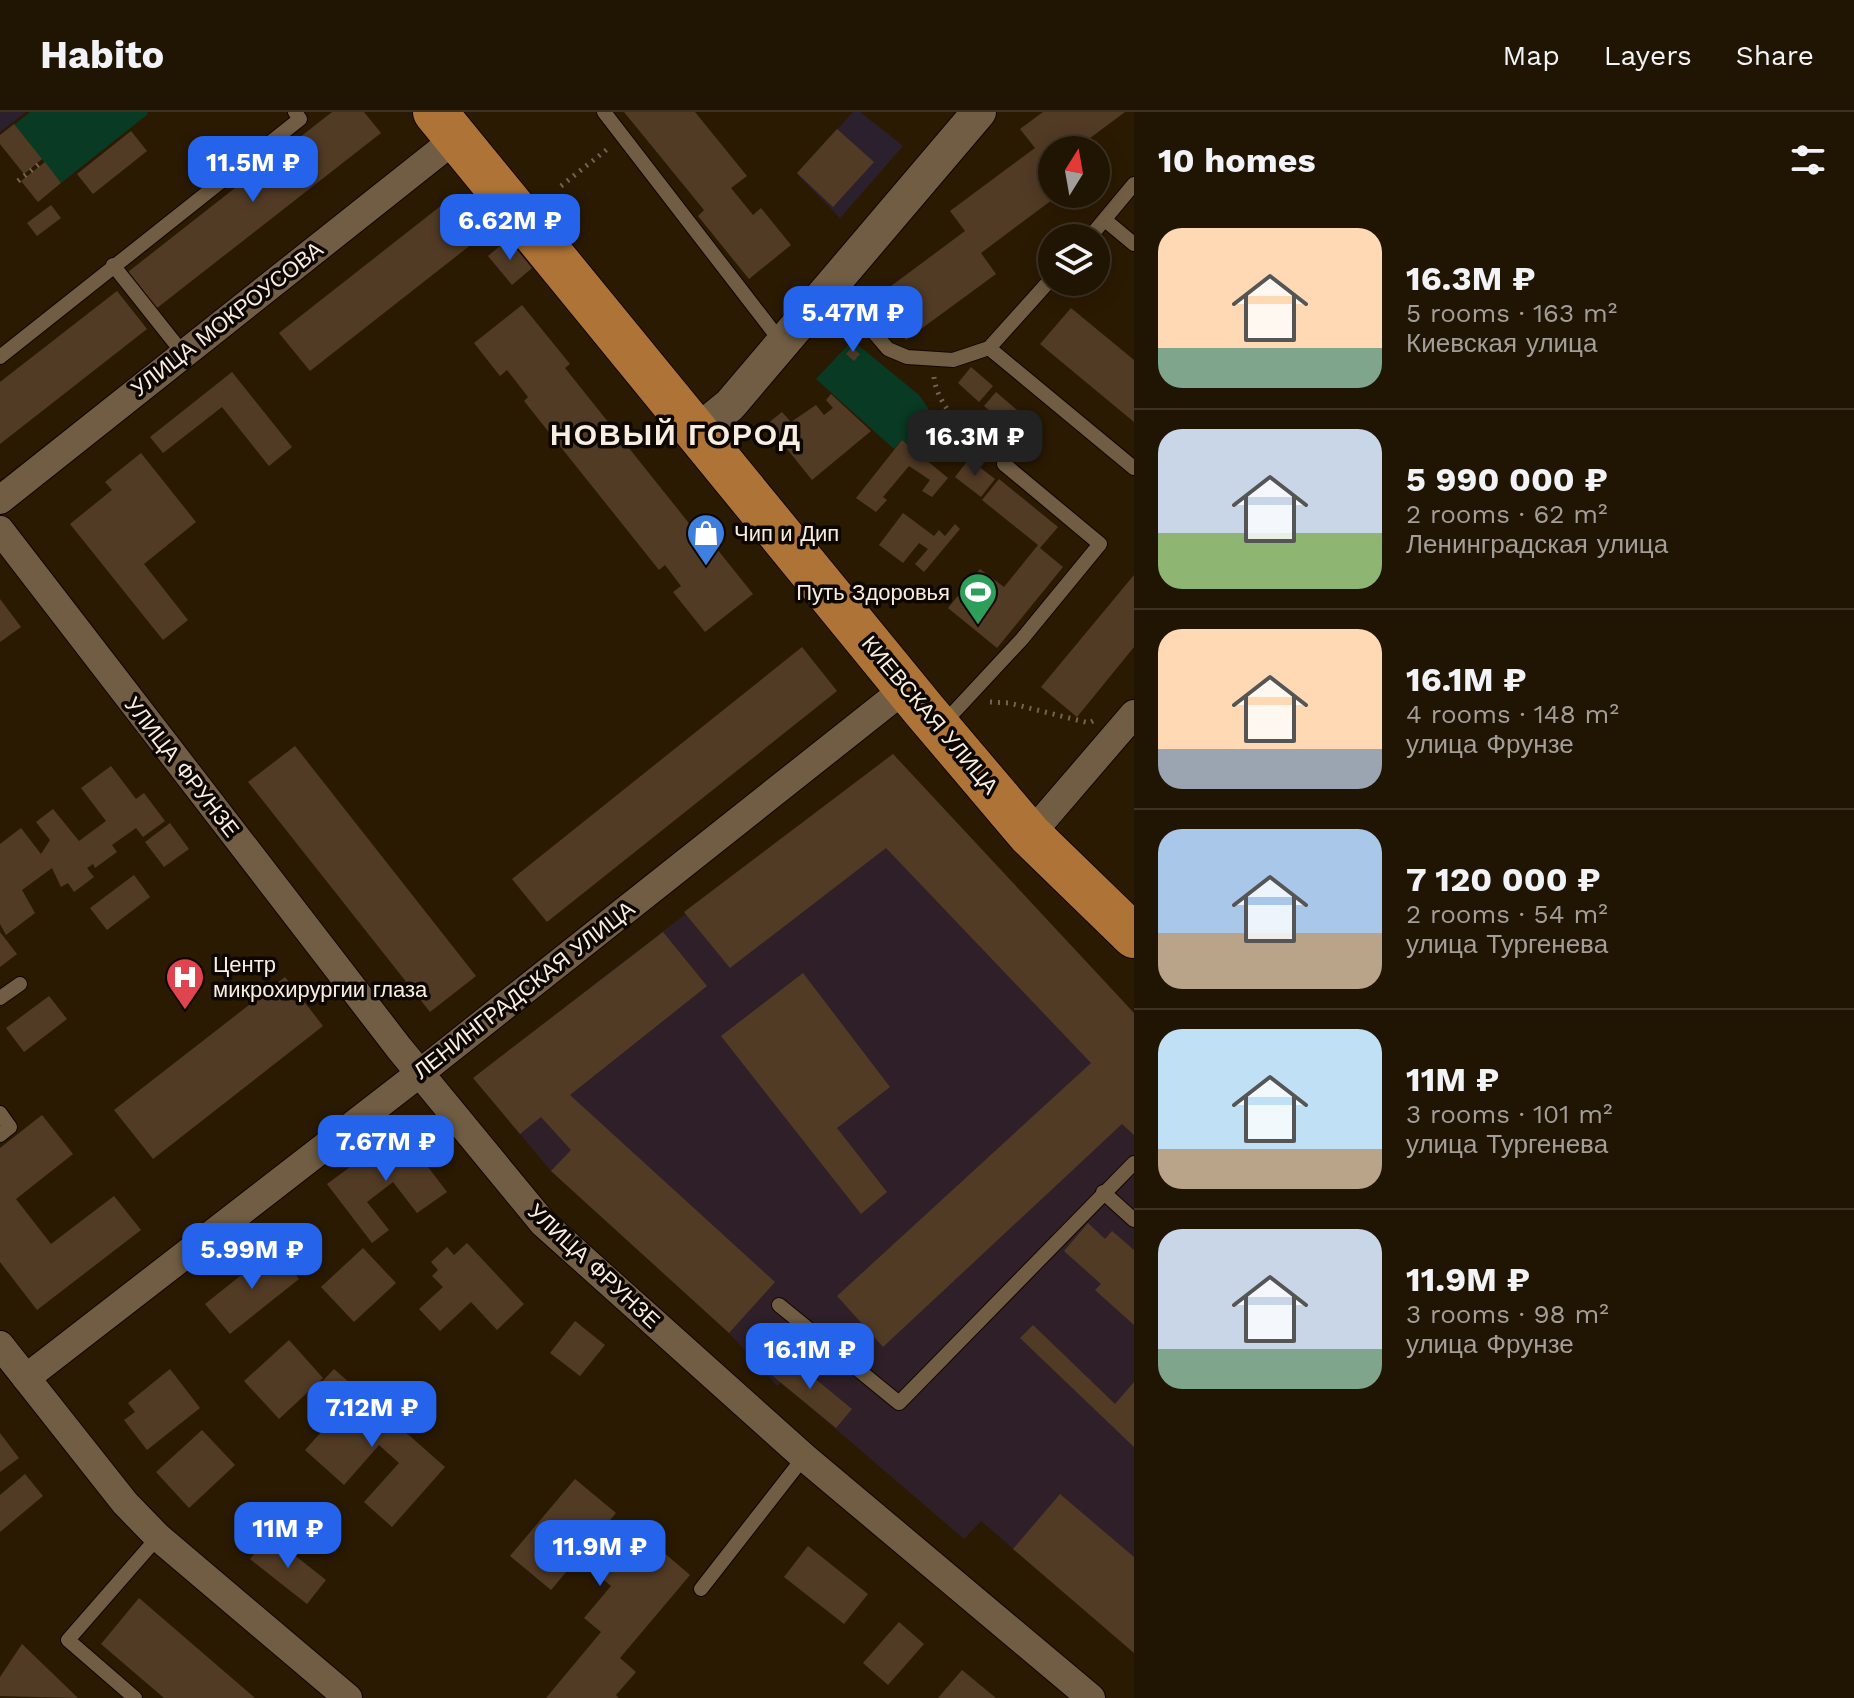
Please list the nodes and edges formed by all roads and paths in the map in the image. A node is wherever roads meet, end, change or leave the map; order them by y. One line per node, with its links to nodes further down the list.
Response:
1 (295, 112): 13 (lane)
2 (604, 112): 16 (lane)
3 (979, 112): 14 (street)
4 (445, 125): 18 (street, УЛИЦА МОКРОУСОВА); 21 (main road, КИЕВСКАЯ УЛИЦА)
5 (43, 161): 7 (path)
6 (588, 164): 9 (path)
7 (18, 181)
8 (1134, 184): 10 (lane)
9 (561, 186)
10 (1105, 220): 11 (lane); 12 (lane)
11 (1101, 224)
12 (1134, 244)
13 (113, 265): 18 (lane); 19 (lane)
14 (833, 285): 16 (street); 20 (lane)
15 (1038, 294): 17 (lane)
16 (783, 344): 21 (street)
17 (989, 348): 20 (lane); 24 (lane)
18 (182, 352): 25 (street, УЛИЦА МОКРОУСОВА)
19 (2, 353)
20 (932, 360): 22 (path)
21 (697, 432): 27 (main road, КИЕВСКАЯ УЛИЦА)
22 (982, 446)
23 (1004, 464): 28 (lane)
24 (1134, 468)
25 (0, 500)
26 (0, 530): 35 (street, УЛИЦА ФРУНЗЕ)
27 (907, 687): 28 (main road, КИЕВСКАЯ УЛИЦА); 35 (street, ЛЕНИНГРАДСКАЯ УЛИЦА)
28 (952, 714): 30 (path); 31 (main road, КИЕВСКАЯ УЛИЦА)
29 (1134, 714): 31 (street)
30 (1100, 716)
31 (1030, 835): 32 (main road, КИЕВСКАЯ УЛИЦА)
32 (1134, 936)
33 (20, 984): 34 (lane)
34 (0, 998)
35 (420, 1073): 43 (street, ЛЕНИНГРАДСКАЯ УЛИЦА); 44 (street, УЛИЦА ФРУНЗЕ)
36 (0, 1113): 37 (lane)
37 (0, 1135)
38 (1134, 1163): 39 (lane)
39 (1103, 1192): 40 (lane); 41 (lane)
40 (1134, 1220)
41 (779, 1305)
42 (0, 1345): 43 (street)
43 (26, 1378): 45 (street)
44 (804, 1457): 46 (lane); 49 (street, УЛИЦА ФРУНЗЕ)
45 (158, 1537): 47 (lane); 48 (street)
46 (701, 1589)
47 (135, 1698)
48 (348, 1698)
49 (1091, 1698)

